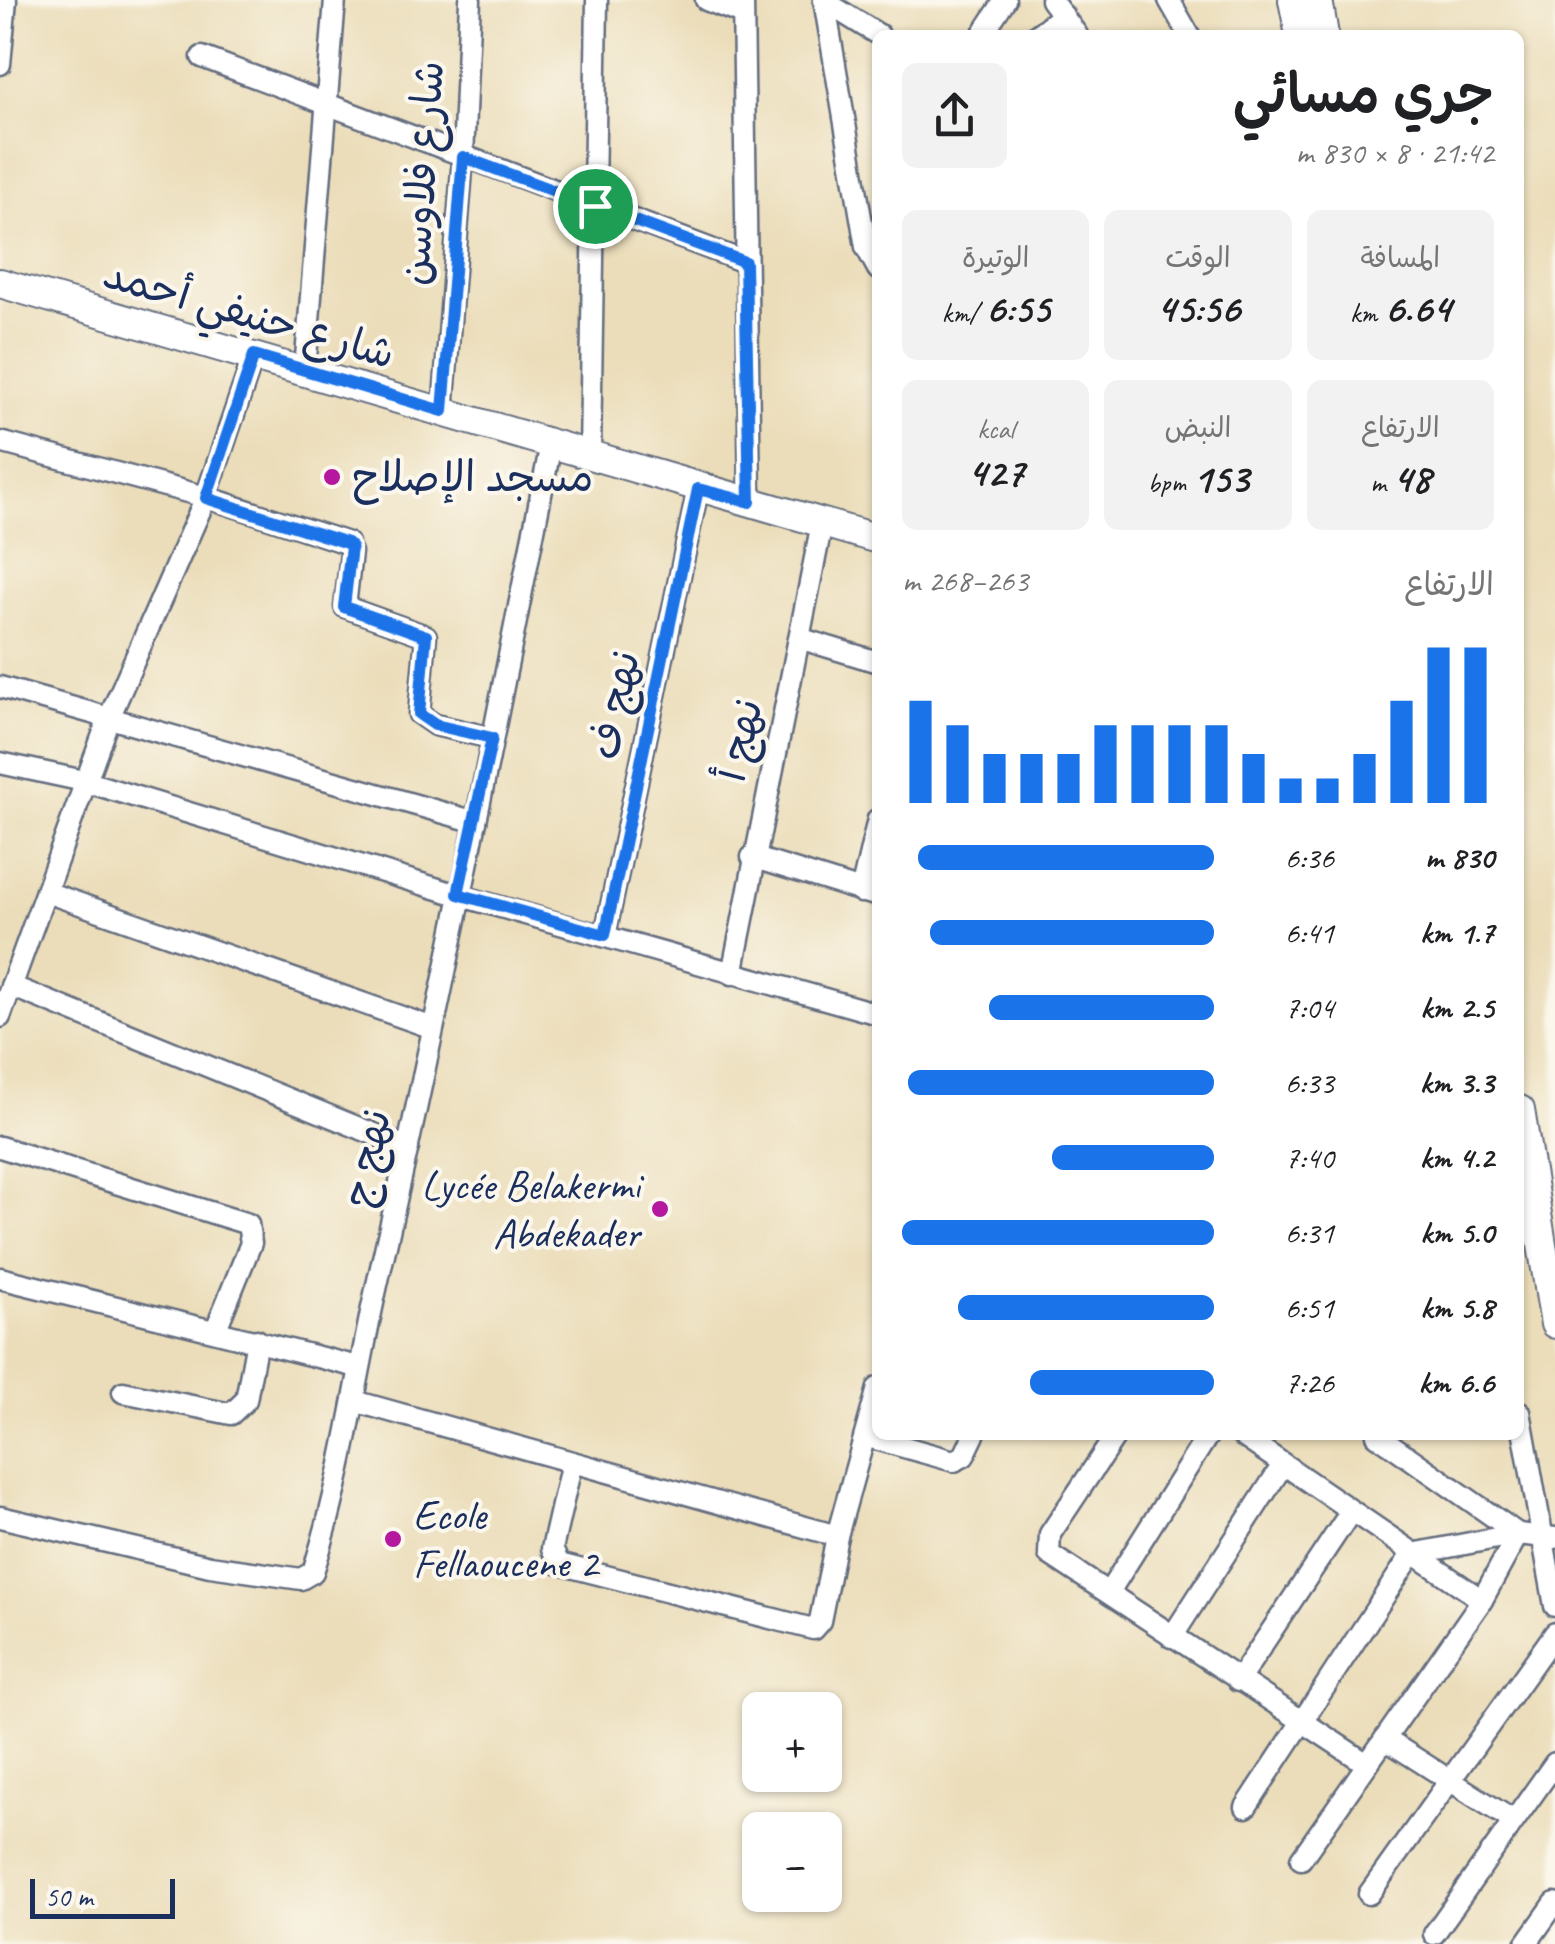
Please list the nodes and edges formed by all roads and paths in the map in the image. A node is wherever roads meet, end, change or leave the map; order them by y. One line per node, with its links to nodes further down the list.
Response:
1 (6, 0): 21 (street)
2 (336, 0): 22 (street)
3 (470, 0): 23 (street, شارع فلاوسن)
4 (597, 0): 24 (street)
5 (706, 0): 11 (street)
6 (1005, 0): 13 (street)
7 (1169, 0): 16 (street)
8 (1293, 0): 17 (street)
9 (1318, 0): 18 (street)
10 (824, 1): 19 (street); 25 (street)
11 (742, 7): 26 (street)
12 (1057, 8): 14 (street); 15 (street)
13 (985, 30)
14 (1041, 30)
15 (1073, 30)
16 (1186, 30)
17 (1299, 30)
18 (1323, 30)
19 (872, 31)
20 (202, 57): 22 (street)
21 (0, 64)
22 (328, 106): 23 (street); 29 (street)
23 (463, 157): 24 (street); 30 (street, شارع فلاوسن)
24 (595, 206): 26 (street); 33 (street)
25 (872, 258)
26 (745, 262): 36 (street)
27 (0, 283): 28 (street, شارع حنيفي أحمد)
28 (254, 355): 29 (street, شارع حنيفي أحمد); 35 (street)
29 (305, 370): 30 (street, شارع حنيفي أحمد)
30 (443, 411): 32 (street, شارع حنيفي أحمد)
31 (0, 442): 35 (street)
32 (551, 444): 33 (street, شارع حنيفي أحمد); 43 (street, نهج ج)
33 (590, 456): 34 (street, شارع حنيفي أحمد)
34 (698, 489): 36 (street, شارع حنيفي أحمد); 52 (street, نهج ف)
35 (206, 498): 42 (street); 43 (street)
36 (750, 502): 37 (street, شارع حنيفي أحمد)
37 (822, 523): 38 (street, شارع حنيفي أحمد); 39 (street, نهج أ)
38 (872, 537)
39 (802, 639): 40 (street); 47 (street, نهج أ)
40 (872, 660)
41 (0, 687): 42 (street)
42 (109, 718): 45 (street); 46 (street)
43 (492, 738): 46 (street, نهج ج)
44 (0, 762): 45 (street)
45 (84, 781): 49 (street); 50 (street)
46 (476, 822): 50 (street, نهج ج)
47 (752, 858): 51 (street); 53 (street, نهج أ)
48 (872, 869): 51 (street)
49 (46, 892): 54 (street); 57 (street)
50 (458, 894): 52 (street); 57 (street, نهج ج)
51 (869, 894)
52 (605, 935): 53 (street)
53 (732, 974): 55 (street)
54 (11, 986): 56 (street); 60 (street)
55 (872, 1012)
56 (0, 1017)
57 (433, 1028): 60 (street, نهج ج)
58 (1524, 1133): 62 (street)
59 (0, 1147): 64 (street)
60 (408, 1148): 66 (street, نهج ج)
61 (0, 1278): 64 (street)
62 (1551, 1285): 63 (street)
63 (1555, 1324)
64 (216, 1329): 65 (street)
65 (257, 1340): 66 (street); 67 (street)
66 (358, 1367): 68 (street, نهج ج)
67 (123, 1392)
68 (354, 1401): 79 (street); 82 (street, نهج ج)
69 (872, 1410): 70 (street)
70 (865, 1436): 71 (street); 84 (street)
71 (872, 1438)
72 (879, 1440): 73 (street)
73 (972, 1440)
74 (1113, 1440): 86 (street)
75 (1205, 1440): 86 (street)
76 (1252, 1440): 80 (street)
77 (1385, 1440): 83 (street)
78 (1522, 1440): 83 (street)
79 (572, 1462): 84 (street); 84 (street)
80 (1282, 1466): 81 (street); 90 (street)
81 (1350, 1513): 85 (street); 91 (street)
82 (0, 1517)
83 (1537, 1535): 85 (street); 87 (street); 88 (street)
84 (837, 1536)
85 (1412, 1554): 87 (street); 92 (street)
86 (1108, 1592): 90 (street)
87 (1482, 1600): 93 (street)
88 (1555, 1606)
89 (1555, 1633): 96 (street)
90 (1172, 1637): 91 (street)
91 (1238, 1680): 92 (street)
92 (1301, 1723): 95 (street); 97 (street)
93 (1385, 1739): 95 (street); 96 (street)
94 (1555, 1763): 98 (street)
95 (1367, 1764): 99 (street)
96 (1450, 1779): 98 (street); 100 (street)
97 (1246, 1807)
98 (1512, 1820): 102 (street)
99 (1301, 1859)
100 (1369, 1894)
101 (1555, 1903): 103 (street)
102 (1434, 1934)
103 (1526, 1944)

